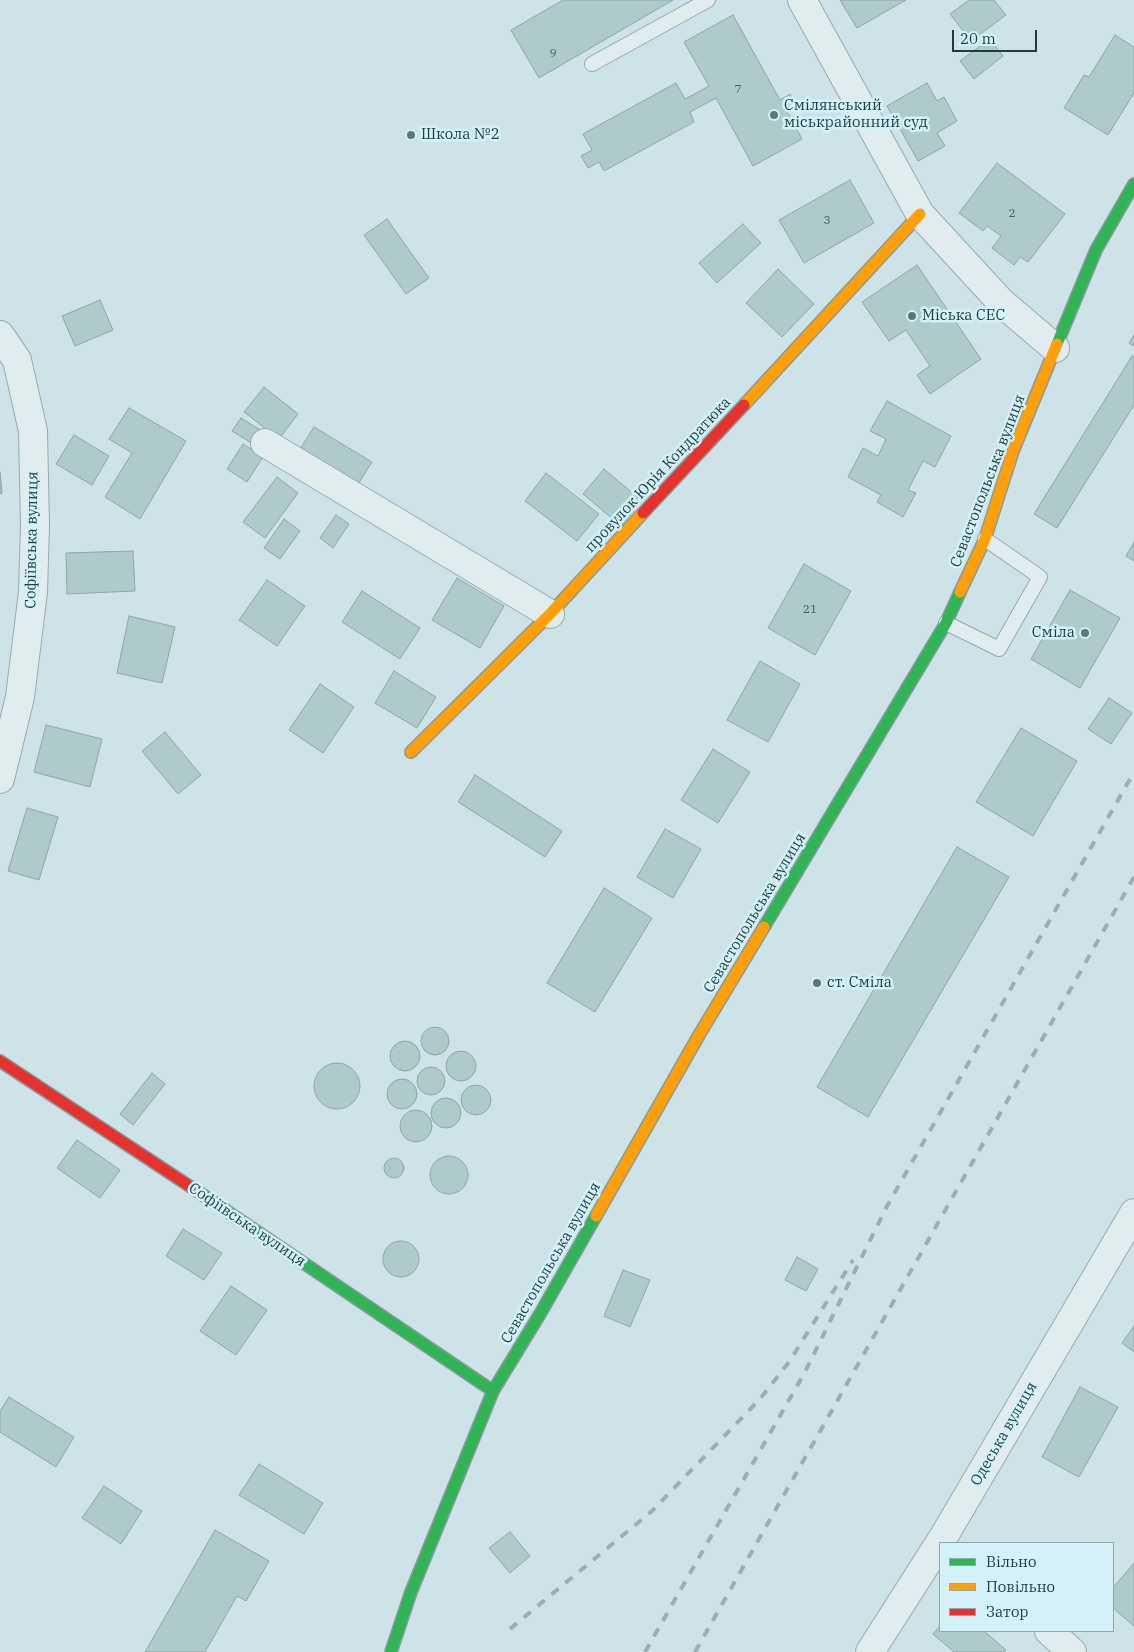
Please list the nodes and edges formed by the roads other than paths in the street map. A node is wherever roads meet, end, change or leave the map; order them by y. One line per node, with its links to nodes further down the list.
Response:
1 (708, 0): 3 (lane)
2 (802, 0): 5 (street)
3 (592, 64)
4 (1134, 184): 7 (street, Севастопольська вулиця)
5 (920, 214): 7 (street); 10 (street, провулок Юрія Кондратюка)
6 (0, 335): 13 (street, Софіївська вулиця)
7 (1056, 348): 9 (street, Севастопольська вулиця)
8 (265, 443): 10 (street)
9 (985, 539): 11 (street, Севастопольська вулиця); 11 (lane)
10 (550, 614): 12 (street, провулок Юрія Кондратюка)
11 (946, 624): 16 (street, Севастопольська вулиця)
12 (411, 752)
13 (0, 779)
14 (0, 1062): 16 (street, Софіївська вулиця)
15 (1134, 1213): 17 (street, Одеська вулиця)
16 (493, 1390): 20 (street, Севастопольська вулиця)
17 (948, 1540)
18 (939, 1553): 21 (street, Одеська вулиця)
19 (1050, 1632): 22 (street)
20 (391, 1652)
21 (870, 1652)
22 (1072, 1652)

